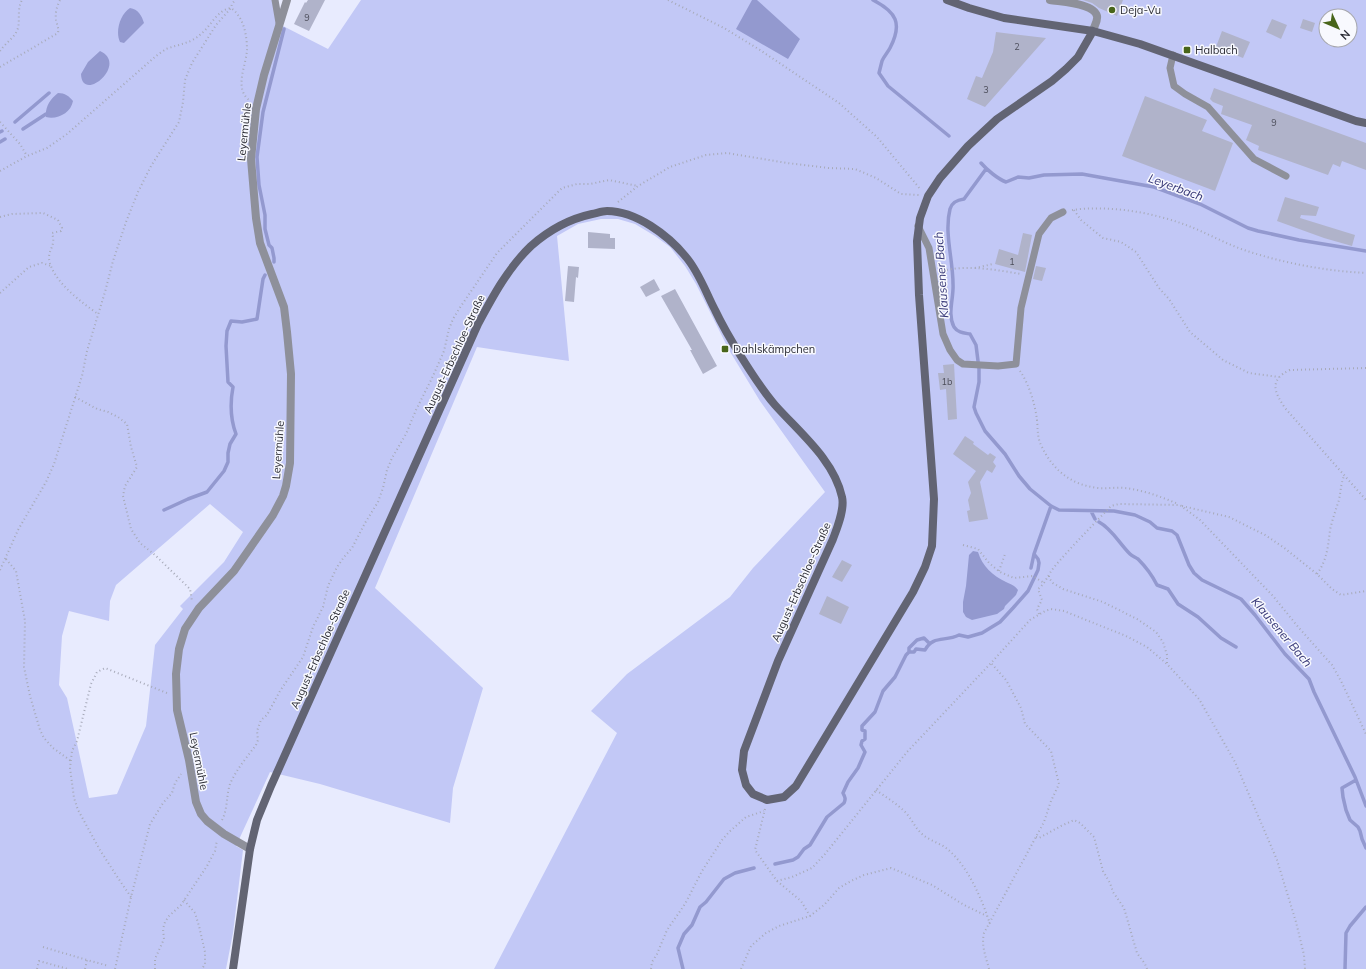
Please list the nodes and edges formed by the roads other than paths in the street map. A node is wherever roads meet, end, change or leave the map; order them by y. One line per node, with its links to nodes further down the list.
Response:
1 (275, 0): 5 (lane)
2 (287, 0): 5 (street, Leyermühle)
3 (947, 0): 6 (main road)
4 (1050, 0): 6 (street)
5 (279, 23): 12 (street, Leyermühle)
6 (1093, 31): 7 (main road); 11 (main road)
7 (1173, 55): 8 (main road); 9 (lane)
8 (1366, 123)
9 (1286, 176)
10 (1063, 212): 11 (lane)
11 (918, 226): 12 (main road, August-Erbschloe-Straße)
12 (250, 849): 13 (main road, August-Erbschloe-Straße)
13 (233, 969)

